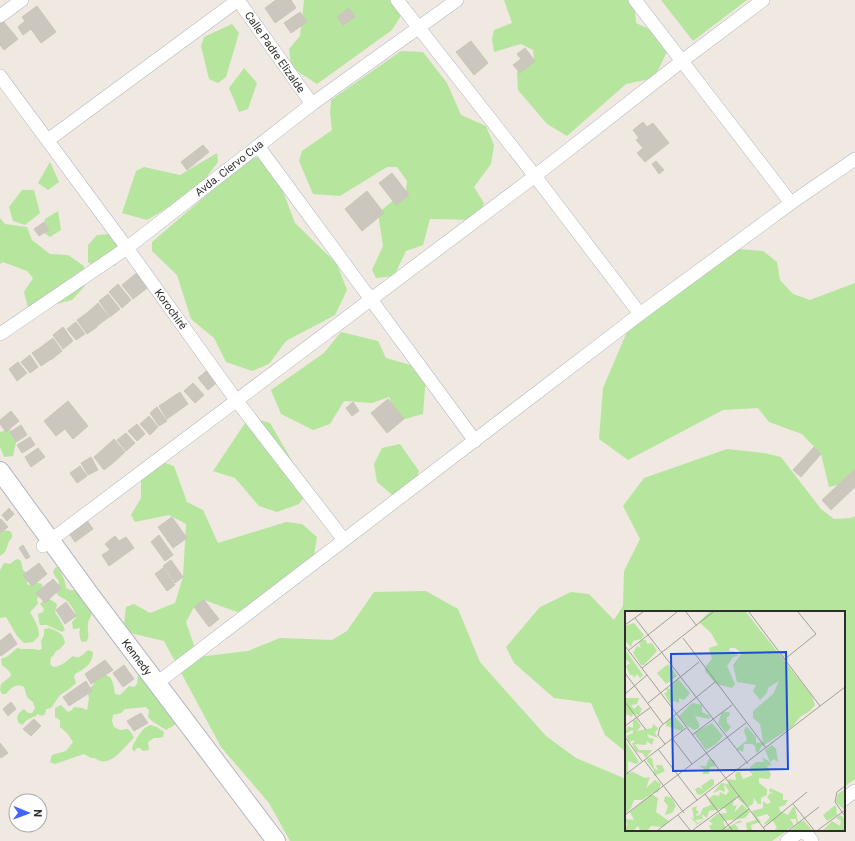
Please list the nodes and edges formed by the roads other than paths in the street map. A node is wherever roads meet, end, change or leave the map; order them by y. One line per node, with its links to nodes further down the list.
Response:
1 (22, 0): 7 (street)
2 (238, 0): 11 (street, Calle Padre Elizalde); 12 (street)
3 (397, 0): 8 (street)
4 (457, 0): 8 (street, Avda. Ciervo Cua)
5 (635, 0): 9 (street)
6 (763, 0): 9 (street)
7 (0, 16)
8 (419, 28): 11 (street, Avda. Ciervo Cua); 15 (street)
9 (682, 61): 15 (street); 16 (street)
10 (0, 76): 12 (street, Korochiré)
11 (312, 104): 13 (street, Avda. Ciervo Cua)
12 (48, 140): 17 (street, Korochiré)
13 (258, 146): 17 (street, Avda. Ciervo Cua); 18 (street)
14 (855, 159): 16 (street)
15 (535, 176): 18 (street); 19 (street)
16 (791, 203): 19 (street)
17 (127, 248): 20 (street, Avda. Ciervo Cua); 21 (street, Korochiré)
18 (371, 299): 21 (street); 22 (street)
19 (640, 314): 22 (street)
20 (0, 334)
21 (236, 400): 25 (street, Korochiré); 26 (street)
22 (475, 441): 25 (street)
23 (0, 471): 26 (main road, Kennedy)
24 (0, 488): 26 (main road, Kennedy)
25 (344, 540): 27 (street)
26 (47, 543): 27 (main road, Kennedy); 32 (main road, Kennedy)
27 (157, 683): 33 (main road, Kennedy)
28 (855, 791): 29 (street)
29 (845, 798)
30 (802, 831): 34 (street)
31 (804, 831): 35 (street)
32 (262, 841)
33 (276, 841)
34 (787, 841)
35 (812, 841)

